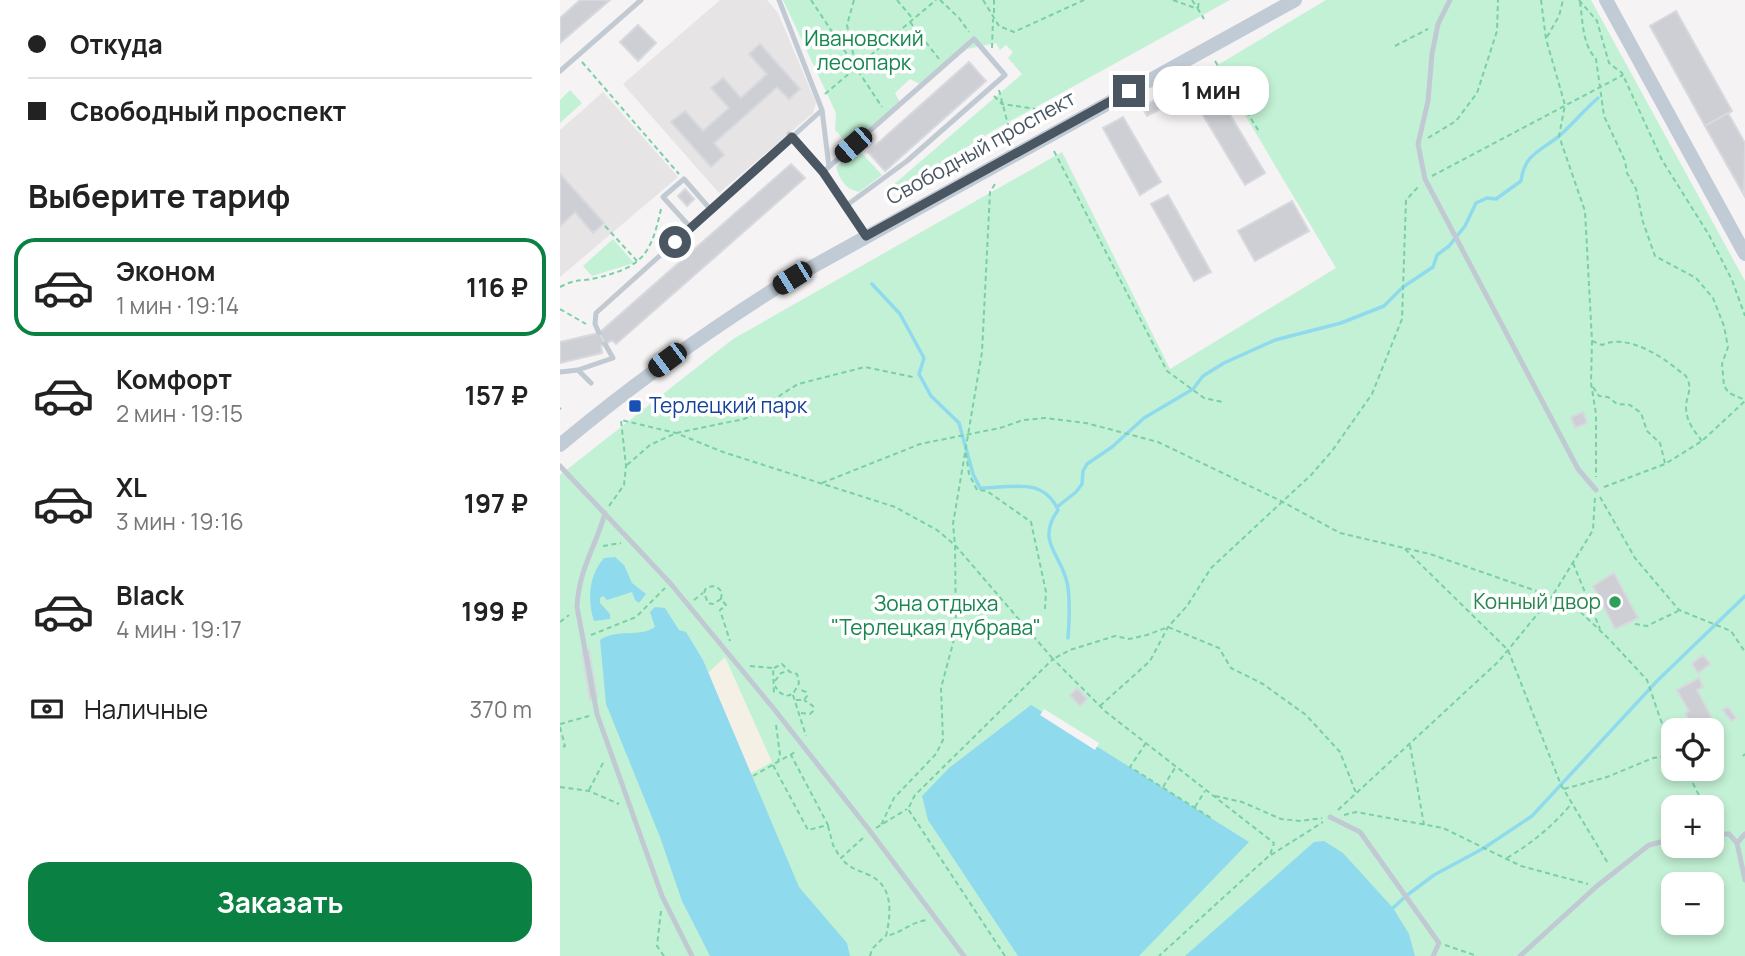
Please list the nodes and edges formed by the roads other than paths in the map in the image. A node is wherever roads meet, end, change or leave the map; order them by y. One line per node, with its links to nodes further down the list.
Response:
1 (641, 0): 6 (lane)
2 (779, 0): 7 (lane)
3 (1295, 0): 14 (main road, Свободный проспект)
4 (1450, 0): 23 (lane)
5 (1606, 0): 15 (main road)
6 (560, 71)
7 (822, 110): 8 (lane); 9 (lane)
8 (790, 136): 10 (lane); 12 (lane)
9 (829, 167): 10 (lane); 11 (lane)
10 (823, 172): 11 (lane)
11 (847, 205): 14 (lane)
12 (711, 210): 13 (lane); 13 (lane)
13 (691, 228): 16 (lane)
14 (866, 236): 21 (main road, Свободный проспект)
15 (1745, 254)
16 (599, 333)
17 (606, 344): 18 (lane)
18 (578, 370): 19 (lane); 20 (lane)
19 (560, 372)
20 (592, 383)
21 (560, 445)
22 (560, 466): 24 (lane)
23 (1596, 490)
24 (605, 513): 31 (lane); 32 (lane)
25 (1331, 817): 33 (lane)
26 (1724, 834): 29 (lane)
27 (1745, 834): 29 (lane)
28 (1661, 842): 34 (lane)
29 (1737, 843): 30 (lane)
30 (1745, 880)
31 (692, 956)
32 (964, 956)
33 (1433, 956)
34 (1520, 956)

